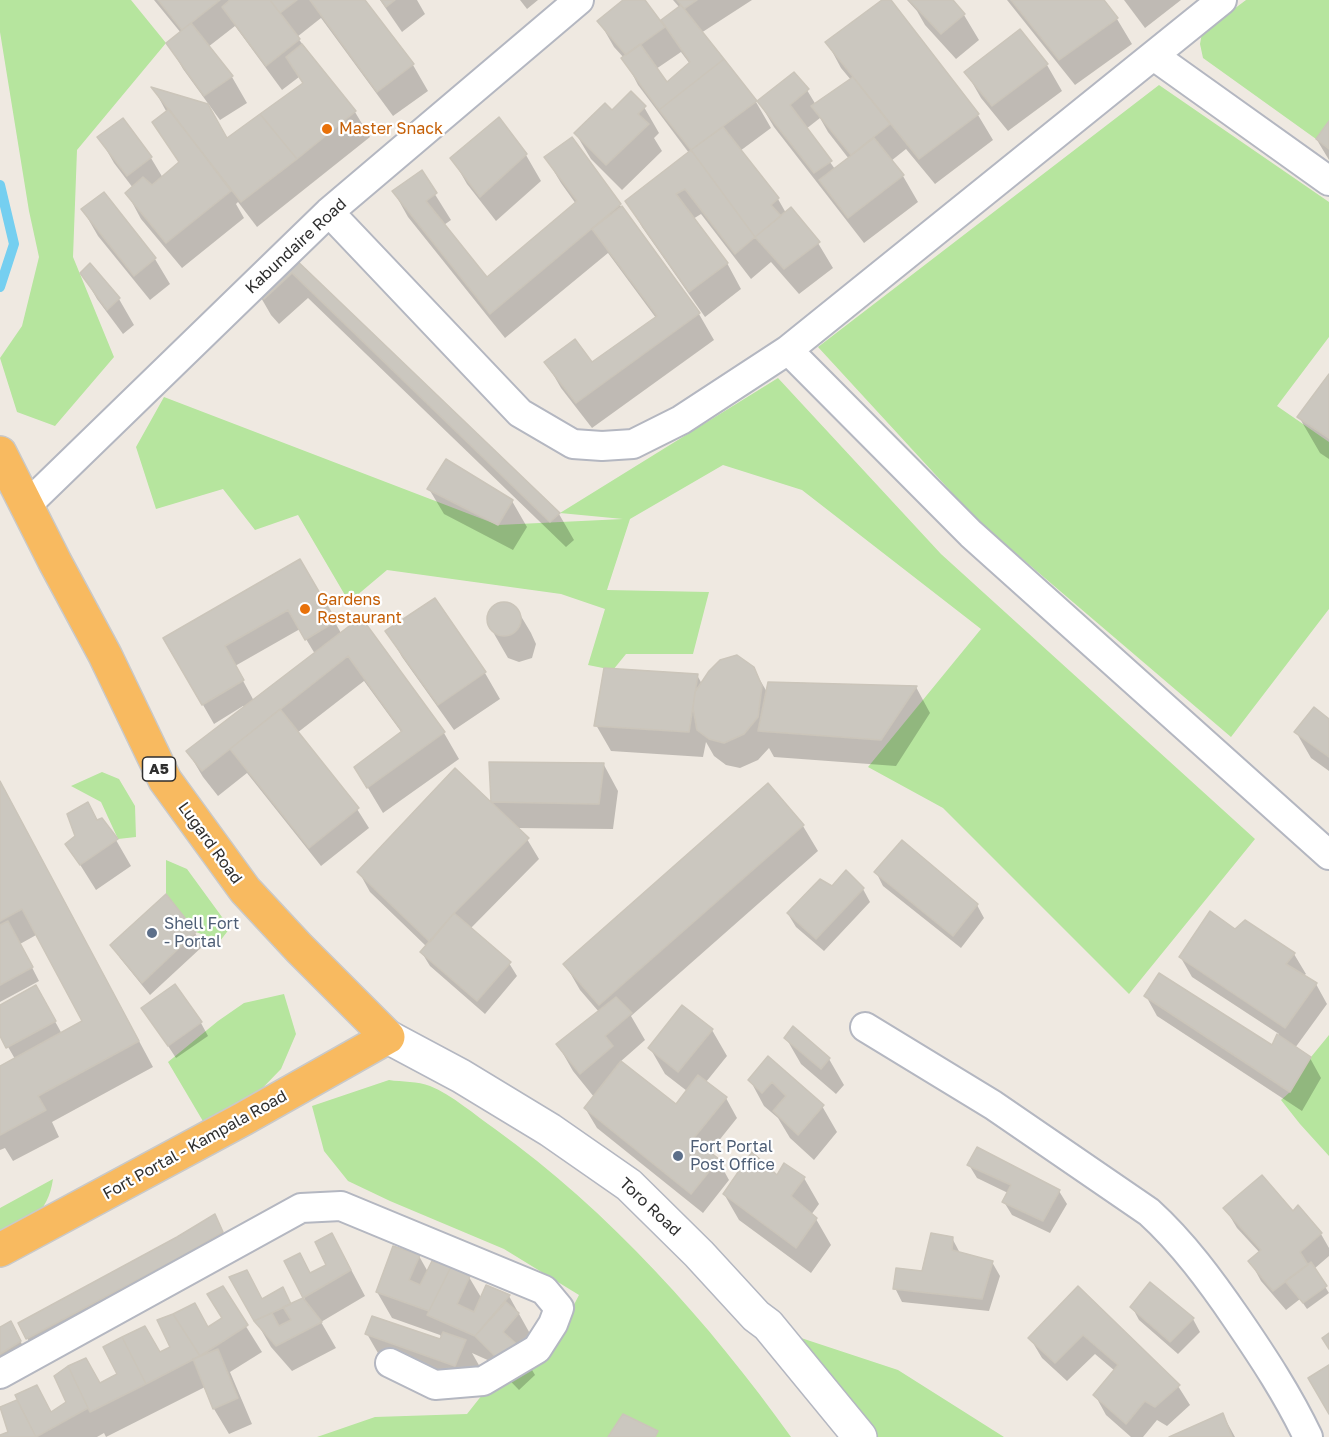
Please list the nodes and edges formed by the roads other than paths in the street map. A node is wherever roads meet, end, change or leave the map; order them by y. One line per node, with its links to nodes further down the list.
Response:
1 (579, 0): 5 (street, Kabundaire Road)
2 (1222, 0): 3 (street)
3 (1154, 56): 4 (street); 6 (street)
4 (1329, 181)
5 (329, 213): 6 (street); 8 (street, Kabundaire Road)
6 (788, 350): 9 (street)
7 (0, 453): 8 (highway, Lugard Road / A5)
8 (26, 506): 11 (highway, Lugard Road / A5)
9 (1329, 855)
10 (865, 1027): 16 (street)
11 (388, 1037): 12 (highway, Fort Portal - Kampala Road); 15 (main road, Toro Road)
12 (0, 1250)
13 (390, 1363): 14 (street)
14 (0, 1374)
15 (860, 1437)
16 (1308, 1437)

